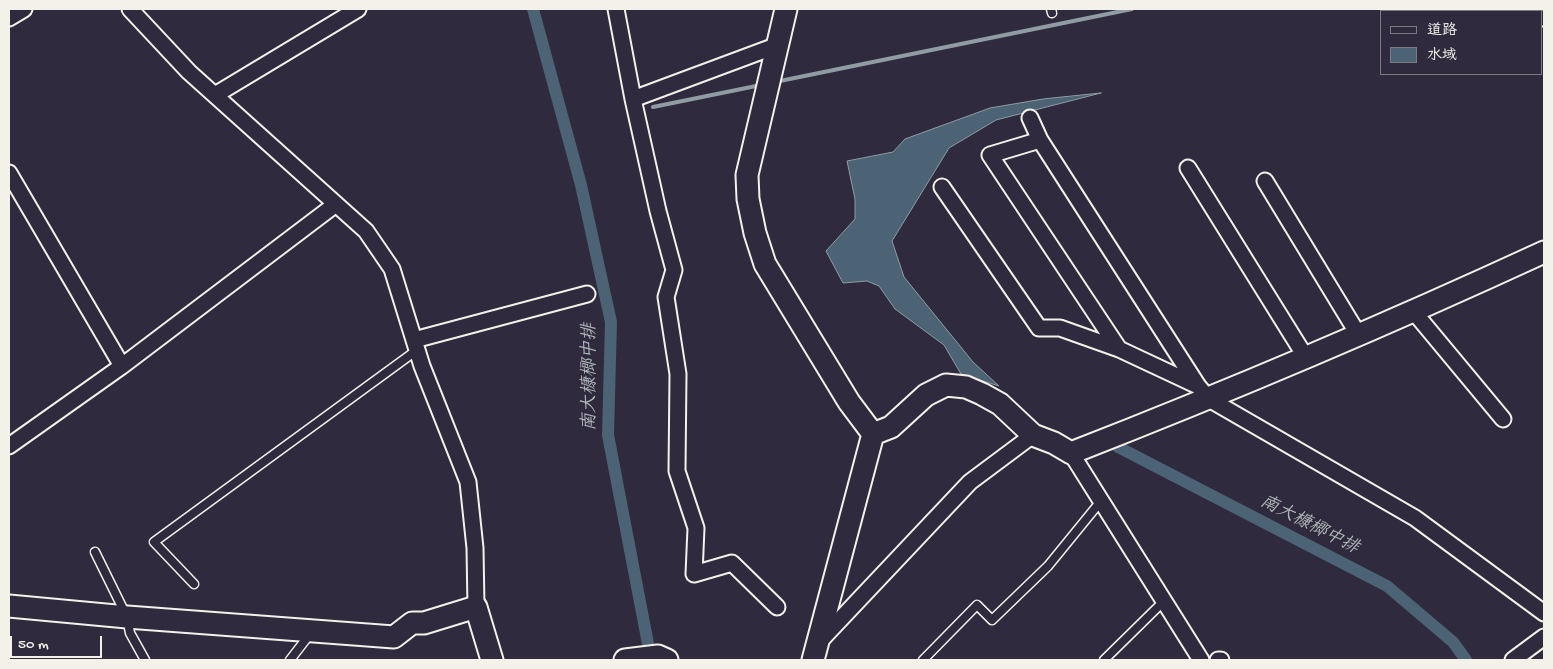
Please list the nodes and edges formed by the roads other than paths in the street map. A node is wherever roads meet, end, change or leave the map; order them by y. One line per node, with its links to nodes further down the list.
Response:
1 (24, 9): 6 (street)
2 (130, 9): 8 (street)
3 (358, 9): 8 (street)
4 (616, 9): 9 (street)
5 (786, 9): 7 (street)
6 (9, 18)
7 (778, 45): 9 (street); 27 (street)
8 (215, 95): 16 (street)
9 (633, 99): 37 (street)
10 (1030, 118): 11 (street)
11 (1040, 140): 22 (street); 25 (street)
12 (1188, 168): 23 (street)
13 (9, 173): 24 (street)
14 (1265, 181): 20 (street)
15 (942, 187): 22 (street)
16 (336, 204): 21 (street); 24 (street)
17 (1544, 252): 19 (street)
18 (586, 294): 21 (street)
19 (1414, 312): 20 (street); 26 (street)
20 (1358, 334): 23 (street)
21 (415, 345): 33 (lane); 36 (street)
22 (1119, 349): 25 (street)
23 (1305, 356): 25 (street)
24 (122, 366): 29 (street)
25 (1204, 392): 30 (street); 38 (street)
26 (1503, 418)
27 (873, 434): 28 (street); 42 (street)
28 (1033, 435): 30 (street); 42 (street)
29 (9, 446)
30 (1071, 454): 31 (street)
31 (1101, 502): 34 (street); 48 (lane)
32 (95, 552): 39 (lane)
33 (194, 584)
34 (1164, 601): 49 (lane); 50 (street)
35 (9, 606): 39 (street)
36 (476, 607): 40 (street); 45 (street)
37 (777, 607)
38 (1544, 613)
39 (127, 617): 40 (street); 43 (lane)
40 (313, 631): 44 (lane)
41 (1544, 637): 51 (street)
42 (815, 652)
43 (145, 660)
44 (290, 660)
45 (492, 660)
46 (625, 660): 47 (street)
47 (667, 660)
48 (923, 660)
49 (1104, 660)
50 (1201, 660)
51 (1513, 660)

